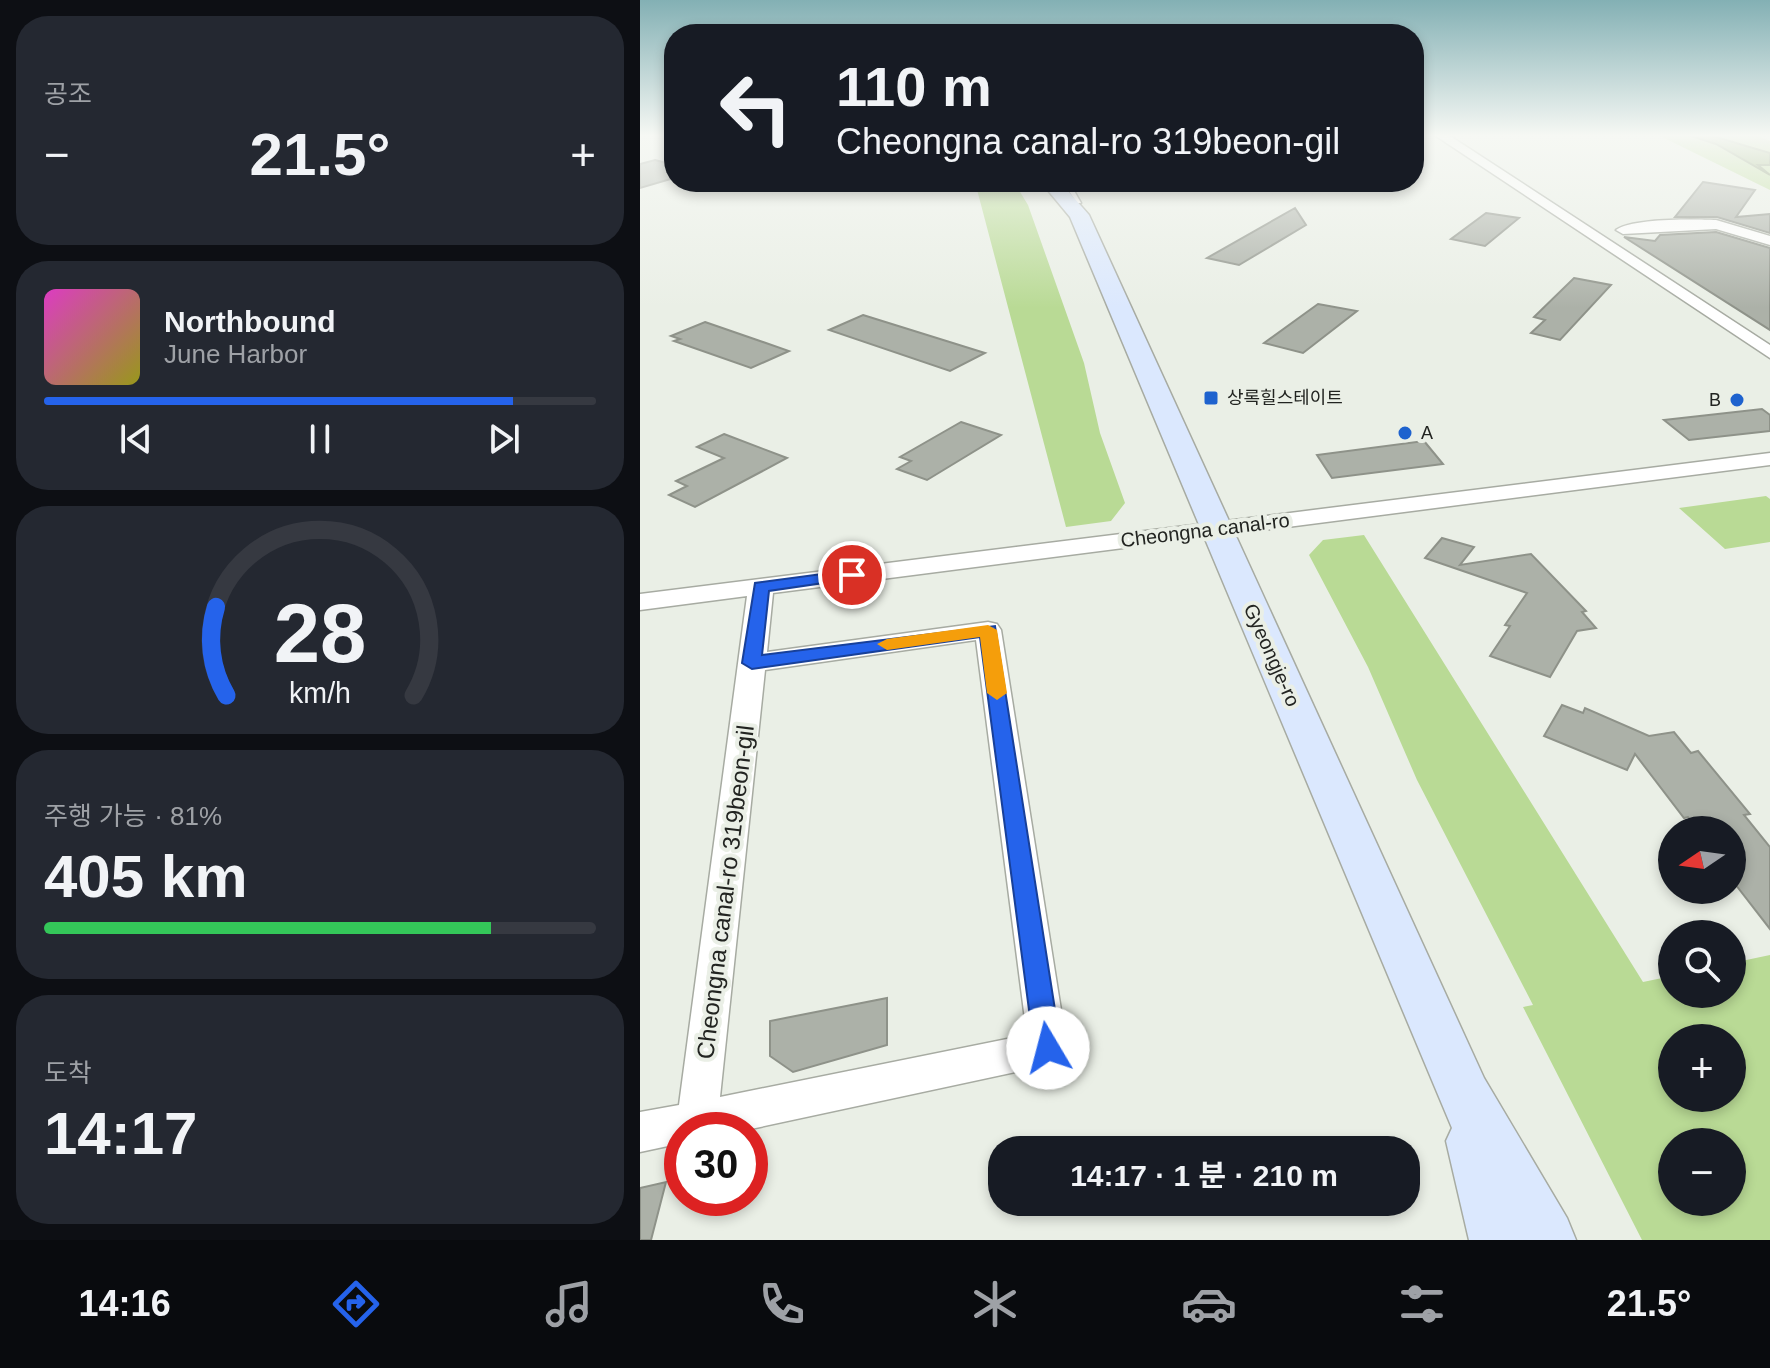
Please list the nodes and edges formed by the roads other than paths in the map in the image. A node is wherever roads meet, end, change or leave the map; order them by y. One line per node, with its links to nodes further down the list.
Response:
1 (1526, 192): 3 (street)
2 (1076, 195): 9 (main road, Gyeongje-ro)
3 (1578, 226): 4 (street); 5 (street)
4 (1623, 230): 5 (street); 6 (street)
5 (1602, 241): 7 (street)
6 (1770, 241)
7 (1767, 350)
8 (1770, 459): 9 (street, Cheongna canal-ro)
9 (1216, 529): 10 (street, Cheongna canal-ro); 13 (main road, Gyeongje-ro)
10 (761, 586): 11 (street, Cheongna canal-ro); 12 (street, Cheongna canal-ro 319beon-gil)
11 (640, 602)
12 (752, 663): 14 (street, Cheongna canal-ro 319beon-gil); 15 (street)
13 (1464, 1096): 18 (main road, Gyeongje-ro); 19 (main road, Gyeongje-ro)
14 (698, 1112)
15 (740, 1112)
16 (664, 1127): 17 (street)
17 (640, 1132)
18 (1500, 1240)
19 (1545, 1240)

